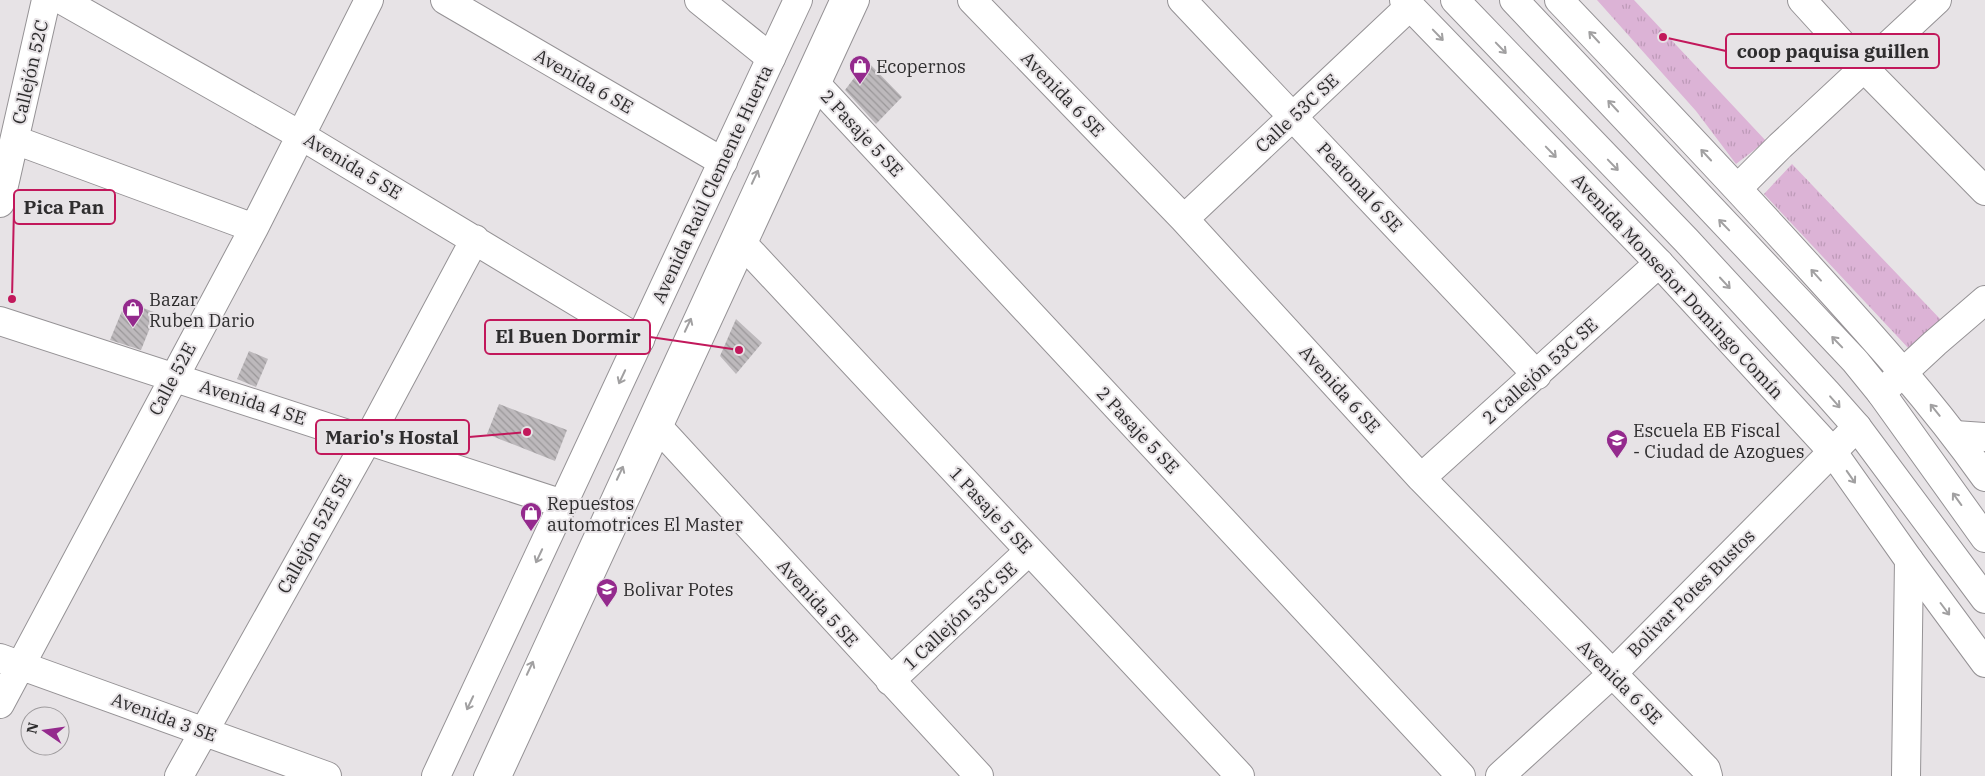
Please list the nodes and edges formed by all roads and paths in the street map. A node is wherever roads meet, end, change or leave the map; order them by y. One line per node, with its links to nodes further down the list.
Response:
1 (46, 0): 22 (street, Callejón 52C)
2 (62, 0): 21 (street, Avenida 5 SE)
3 (369, 0): 21 (street, Calle 52E)
4 (445, 0): 23 (street, Avenida 6 SE)
5 (699, 0): 17 (street)
6 (798, 0): 17 (street, Avenida Raúl Clemente Huerta)
7 (837, 0): 61 (lane, one-way to 7)
8 (855, 0): 19 (street)
9 (972, 0): 27 (street, Avenida 6 SE)
10 (1182, 0): 20 (street, Peatonal 6 SE)
11 (1455, 0): 39 (street, Avenida Monseñor Domingo Comín, one-way to 39)
12 (1514, 0): 38 (street, one-way to 12)
13 (1559, 0): 24 (street, one-way to 13)
14 (1802, 0): 18 (street)
15 (1936, 0): 18 (street)
16 (1407, 3): 20 (street, Calle 53C SE); 31 (street, Avenida Monseñor Domingo Comín, one-way to 31)
17 (771, 58): 23 (street, Avenida Raúl Clemente Huerta)
18 (1863, 67): 24 (street); 25 (street)
19 (816, 84): 30 (street); 65 (street, 2 Pasaje 5 SE)
20 (1292, 116): 27 (street, Calle 53C SE); 36 (street, Peatonal 6 SE)
21 (300, 135): 28 (street, Calle 52E); 29 (street, Avenida 5 SE)
22 (15, 140): 26 (street, Callejón 52C); 28 (street)
23 (723, 162): 34 (street, Avenida Raúl Clemente Huerta)
24 (1738, 188): 35 (street, one-way to 24)
25 (1985, 191)
26 (0, 203)
27 (1184, 219): 46 (street, Avenida 6 SE)
28 (254, 228): 37 (street, Calle 52E)
29 (475, 239): 34 (street, Avenida 5 SE); 43 (street, Callejón 52E SE)
30 (743, 244): 40 (street); 49 (street, 1 Pasaje 5 SE)
31 (1658, 262): 36 (street, 2 Callejón 53C SE); 44 (street, Avenida Monseñor Domingo Comín)
32 (1985, 300): 35 (street)
33 (0, 321): 37 (street, Avenida 4 SE)
34 (640, 340): 47 (street, Avenida Raúl Clemente Huerta, one-way to 47)
35 (1904, 371): 38 (street); 41 (street, one-way to 35)
36 (1537, 375): 46 (street, 2 Callejón 53C SE)
37 (173, 376): 43 (street, Avenida 4 SE); 52 (street, Calle 52E)
38 (1881, 393): 48 (street, one-way to 38)
39 (1857, 427): 44 (street, Bolivar Potes Bustos); 51 (street, Avenida Monseñor Domingo Comín)
40 (659, 428): 55 (street, Avenida 5 SE); 62 (street)
41 (1955, 435): 42 (street); 45 (street)
42 (1985, 437)
43 (368, 439): 47 (street, Avenida 4 SE); 57 (street, Callejón 52E SE)
44 (1832, 451): 50 (street, Avenida Monseñor Domingo Comín, one-way to 50); 54 (street, Bolivar Potes Bustos)
45 (1985, 477)
46 (1421, 478): 54 (street, Avenida 6 SE)
47 (563, 504): 60 (street, Avenida Raúl Clemente Huerta, one-way to 60)
48 (1985, 538)
49 (1030, 552): 55 (street, 1 Callejón 53C SE); 64 (street, 1 Pasaje 5 SE)
50 (1909, 560): 53 (street, Avenida Monseñor Domingo Comín, one-way to 53); 68 (street)
51 (1985, 599)
52 (10, 662): 56 (street, Calle 52E); 57 (street, Avenida 3 SE)
53 (1985, 663)
54 (1612, 674): 66 (street, Bolivar Potes Bustos); 67 (street, Avenida 6 SE)
55 (890, 681): 63 (street, Avenida 5 SE)
56 (0, 704)
57 (203, 731): 58 (street, Callejón 52E SE); 59 (street, Avenida 3 SE)
58 (179, 776)
59 (327, 776)
60 (436, 776)
61 (481, 776)
62 (497, 776)
63 (979, 776)
64 (1240, 776)
65 (1461, 776)
66 (1500, 776)
67 (1708, 776)
68 (1906, 776)

